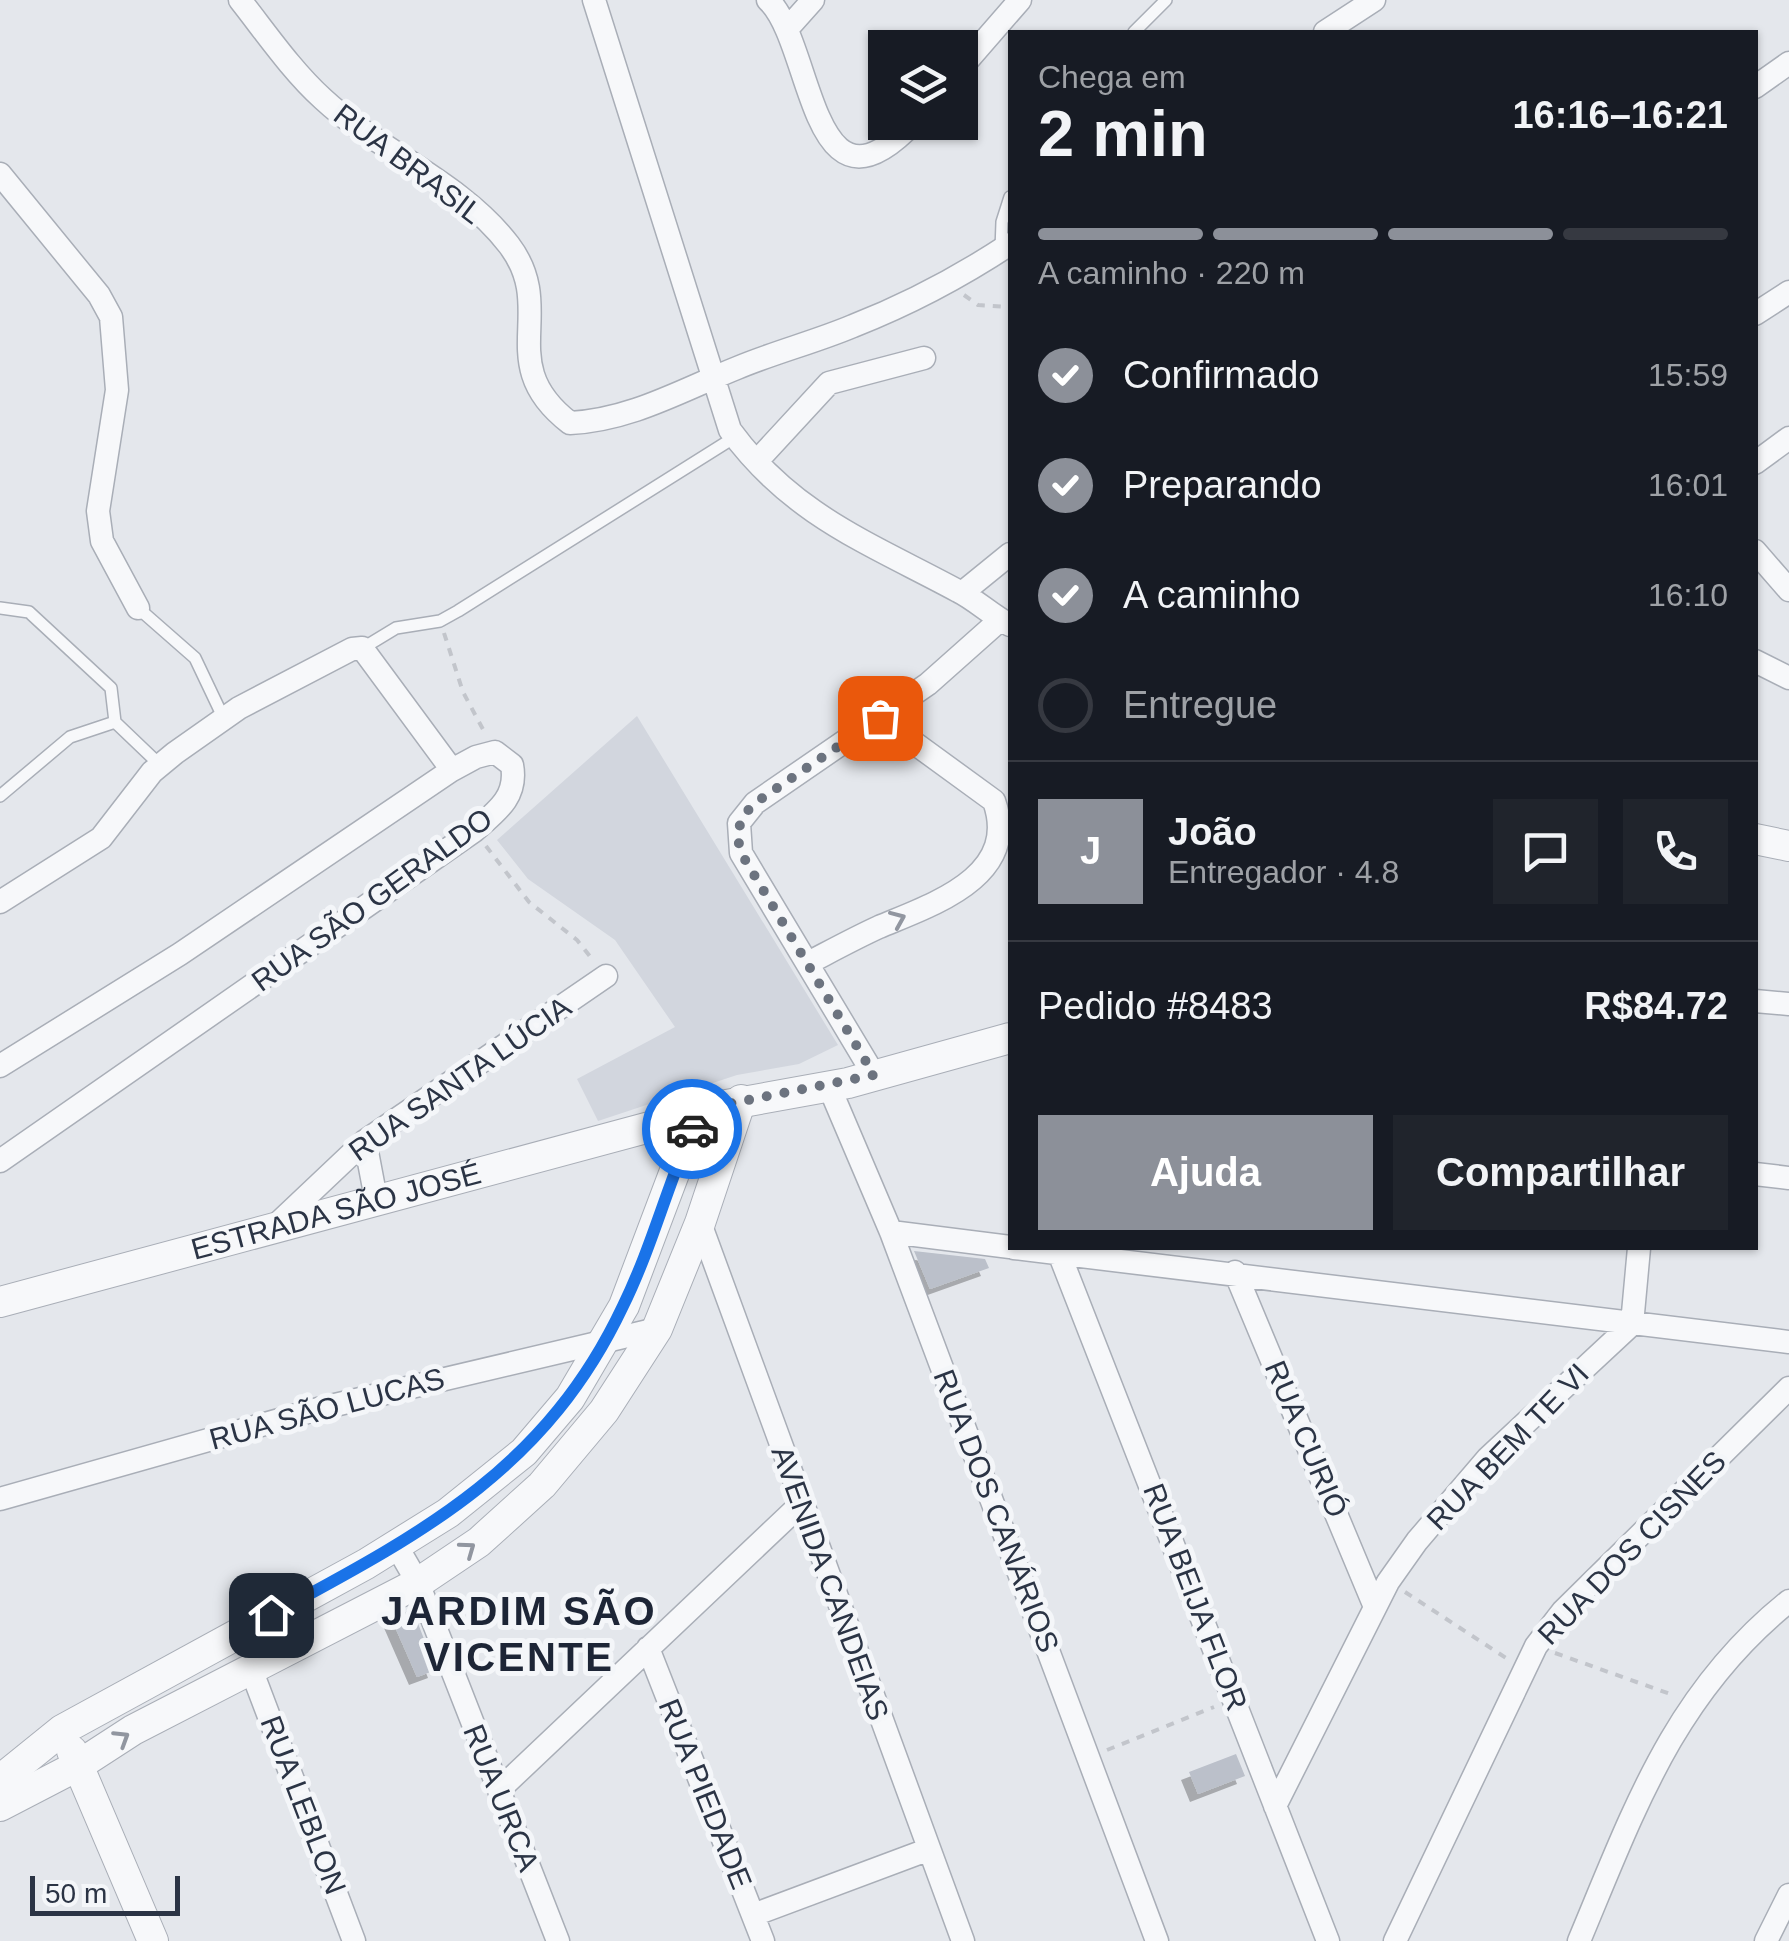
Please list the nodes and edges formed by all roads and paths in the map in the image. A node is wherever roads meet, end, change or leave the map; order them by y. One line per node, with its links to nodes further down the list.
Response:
1 (240, 0): 23 (street, RUA BRASIL)
2 (594, 0): 23 (street)
3 (768, 0): 8 (street)
4 (813, 0): 8 (street)
5 (1020, 0): 11 (street)
6 (1166, 0): 9 (lane)
7 (1374, 0): 10 (street)
8 (788, 28): 14 (street)
9 (1136, 30)
10 (1329, 30)
11 (978, 48)
12 (1789, 63): 13 (street)
13 (1758, 85)
14 (895, 140)
15 (0, 174): 33 (street)
16 (1008, 203): 17 (lane)
17 (1005, 247): 18 (street, RUA BRASIL)
18 (948, 284): 20 (path); 23 (street, RUA BRASIL)
19 (1789, 292): 21 (street)
20 (1008, 307)
21 (1758, 312)
22 (924, 358): 26 (street)
23 (711, 380): 24 (street)
24 (729, 426): 26 (street); 34 (lane)
25 (1789, 438): 27 (street)
26 (758, 461): 31 (street)
27 (1758, 461)
28 (1758, 555): 30 (street)
29 (1008, 556): 31 (street)
30 (1789, 590)
31 (962, 592): 35 (street)
32 (0, 608): 41 (lane)
33 (138, 608): 40 (lane)
34 (440, 620): 36 (lane); 42 (path)
35 (1005, 622): 39 (street)
36 (362, 648): 40 (street); 44 (street)
37 (1758, 662): 38 (street)
38 (1789, 678)
39 (880, 718): 50 (street); 50 (street, one-way to 39)
40 (224, 719): 43 (street)
41 (114, 722): 43 (lane); 45 (lane)
42 (496, 752): 44 (street, RUA SÃO GERALDO); 46 (street, RUA SÃO GERALDO)
43 (160, 765): 49 (street)
44 (452, 770): 55 (street, RUA SÃO GERALDO)
45 (0, 796)
46 (474, 831): 51 (path); 60 (street, RUA SÃO GERALDO)
47 (1758, 841): 48 (street)
48 (1789, 846)
49 (0, 902)
50 (810, 962): 56 (street, RUA DOS CANÁRIOS)
51 (606, 976): 59 (street, RUA SANTA LÚCIA)
52 (1758, 1001): 53 (street)
53 (1789, 1004)
54 (1008, 1039): 56 (street, ESTRADA SÃO JOSÉ)
55 (0, 1066)
56 (846, 1085): 57 (street, ESTRADA SÃO JOSÉ); 66 (street, RUA DOS CANÁRIOS)
57 (738, 1110): 58 (street, ESTRADA SÃO JOSÉ); 64 (street)
58 (687, 1119): 63 (street, ESTRADA SÃO JOSÉ); 75 (street)
59 (365, 1141): 63 (street); 65 (street, RUA SANTA LÚCIA)
60 (0, 1161)
61 (1758, 1174): 62 (street)
62 (1789, 1178)
63 (376, 1198): 65 (street, ESTRADA SÃO JOSÉ)
64 (700, 1223): 74 (street); 79 (street, AVENIDA CANDEIAS)
65 (273, 1228): 72 (street, ESTRADA SÃO JOSÉ)
66 (891, 1232): 67 (street); 92 (street, RUA DOS CANÁRIOS)
67 (1008, 1247)
68 (1036, 1250): 70 (street)
69 (1639, 1250): 73 (street)
70 (1060, 1253): 71 (street); 89 (street, RUA BEIJA FLOR)
71 (1234, 1272): 73 (street); 84 (street, RUA CURIÓ)
72 (0, 1302)
73 (1632, 1324): 76 (street); 81 (street, RUA BEM TE VI)
74 (657, 1329): 75 (street, RUA SÃO LUCAS); 82 (street, one-way to 74)
75 (607, 1338): 78 (street, RUA SÃO LUCAS); 80 (street)
76 (1789, 1342)
77 (1789, 1388): 85 (street, RUA DOS CISNES)
78 (0, 1498)
79 (800, 1504): 86 (street); 97 (street, AVENIDA CANDEIAS)
80 (396, 1544): 82 (street, RUA URCA); 91 (street)
81 (1388, 1582): 84 (street, RUA BEM TE VI); 87 (path)
82 (418, 1583): 88 (street); 94 (street, RUA URCA)
83 (1789, 1601): 90 (street)
84 (1376, 1608): 96 (street, RUA BEM TE VI)
85 (1536, 1646): 87 (street, RUA DOS CISNES); 90 (path)
86 (648, 1648): 94 (street); 99 (street, RUA PIEDADE)
87 (1522, 1668): 107 (street, RUA DOS CISNES)
88 (251, 1670): 93 (street, one-way to 88); 101 (street, RUA LEBLON)
89 (1235, 1698): 92 (path); 96 (street, RUA BEIJA FLOR)
90 (1691, 1702): 108 (street)
91 (62, 1730): 93 (street); 95 (street)
92 (1088, 1757): 105 (street, RUA DOS CANÁRIOS)
93 (79, 1765): 95 (street); 100 (street)
94 (500, 1789): 102 (street, RUA URCA)
95 (2, 1797)
96 (1275, 1806): 106 (street, RUA BEIJA FLOR)
97 (927, 1850): 99 (street); 104 (street, AVENIDA CANDEIAS)
98 (1789, 1895): 109 (street)
99 (753, 1915): 103 (street, RUA PIEDADE)
100 (153, 1941)
101 (354, 1941)
102 (558, 1941)
103 (763, 1941)
104 (963, 1941)
105 (1157, 1941)
106 (1328, 1941)
107 (1396, 1941)
108 (1579, 1941)
109 (1766, 1941)

